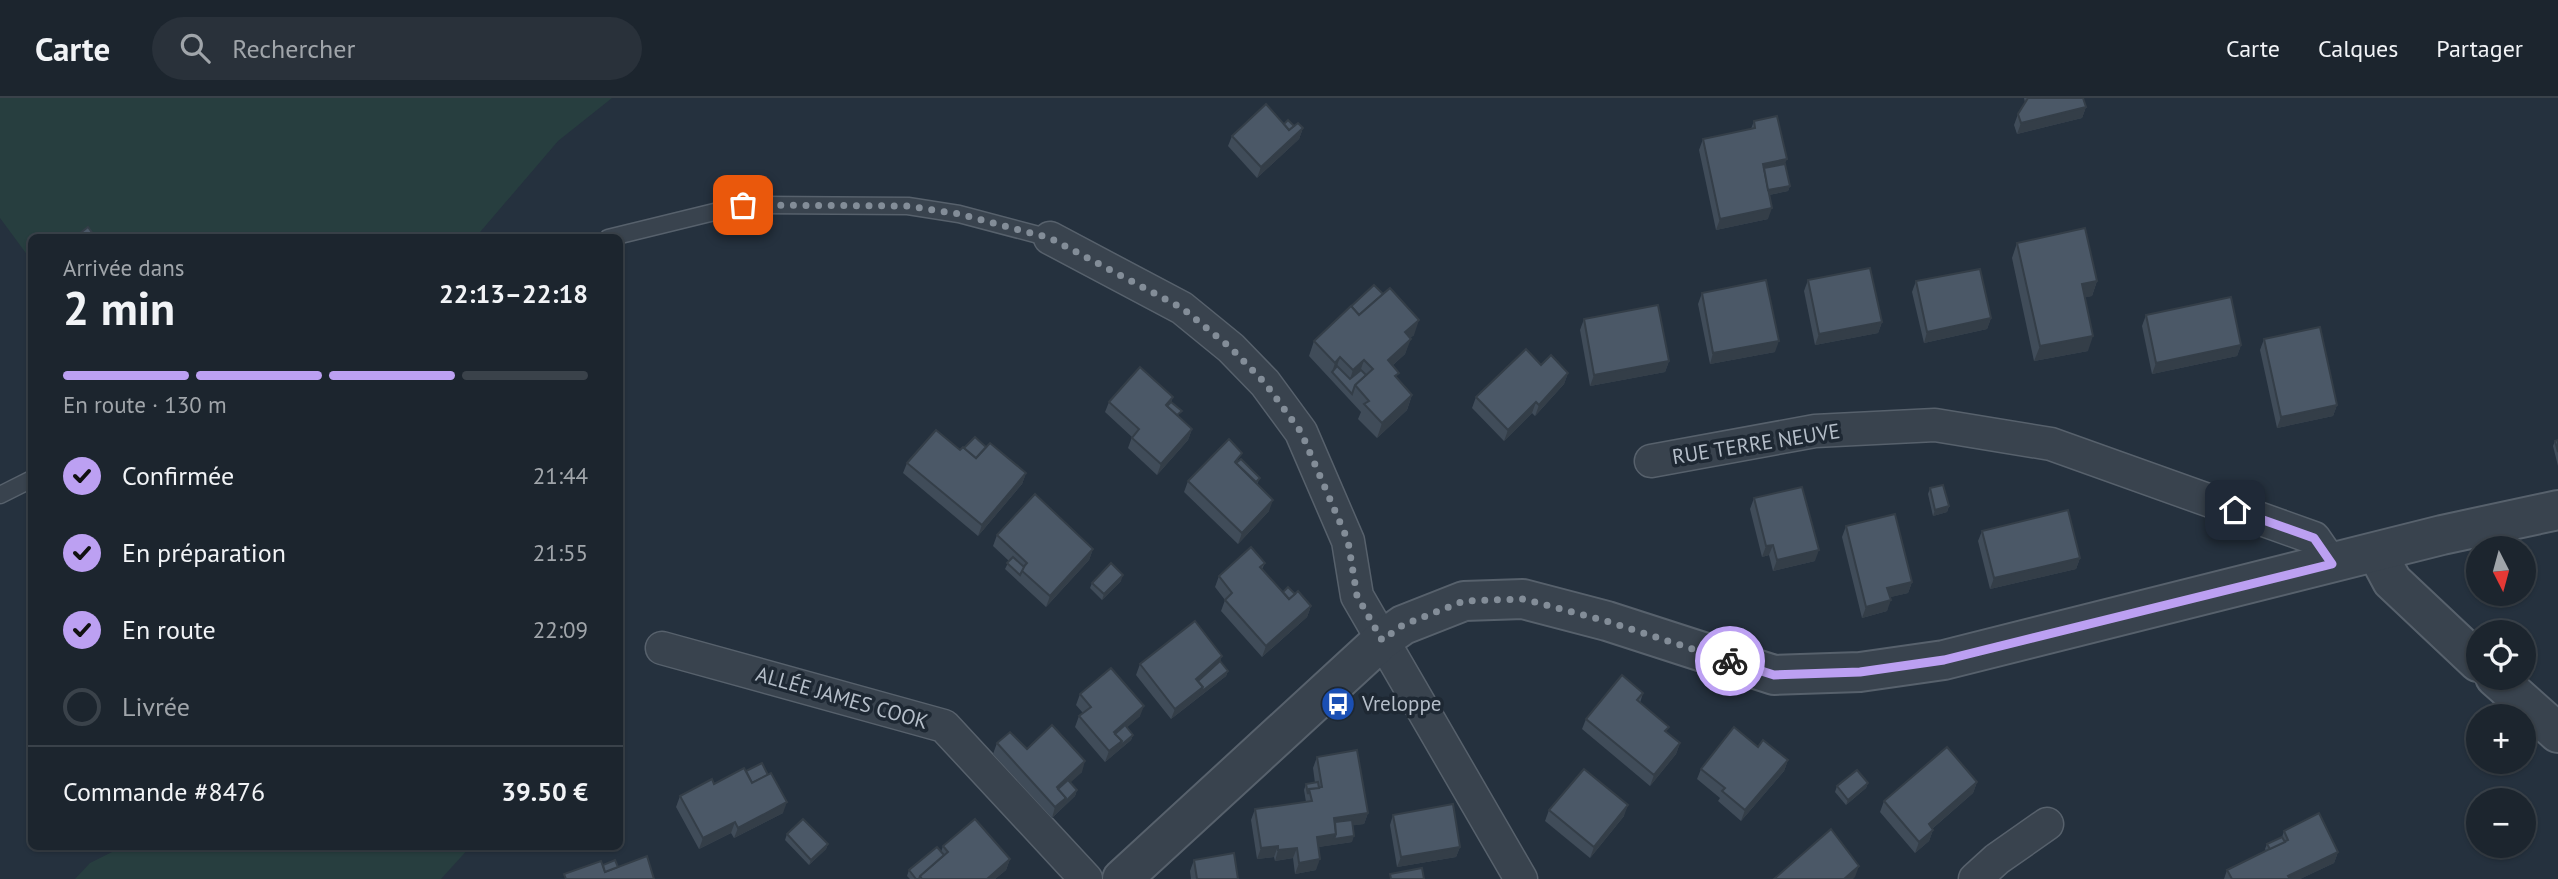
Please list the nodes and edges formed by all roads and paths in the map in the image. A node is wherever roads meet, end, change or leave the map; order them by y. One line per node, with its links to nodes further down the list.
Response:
1 (623, 234): 2 (lane)
2 (1050, 238): 9 (street)
3 (1651, 461): 8 (street, RUE TERRE NEUVE)
4 (28, 480): 5 (lane)
5 (0, 495)
6 (2558, 510): 7 (street)
7 (2377, 553): 8 (street); 11 (street)
8 (2332, 564): 9 (street)
9 (1382, 640): 16 (street); 17 (street)
10 (662, 648): 15 (street, ALLÉE JAMES COOK)
11 (2466, 651)
12 (2509, 690): 13 (street)
13 (2558, 733)
14 (2047, 824): 18 (street)
15 (1086, 879)
16 (1122, 879)
17 (1521, 879)
18 (1975, 879)

